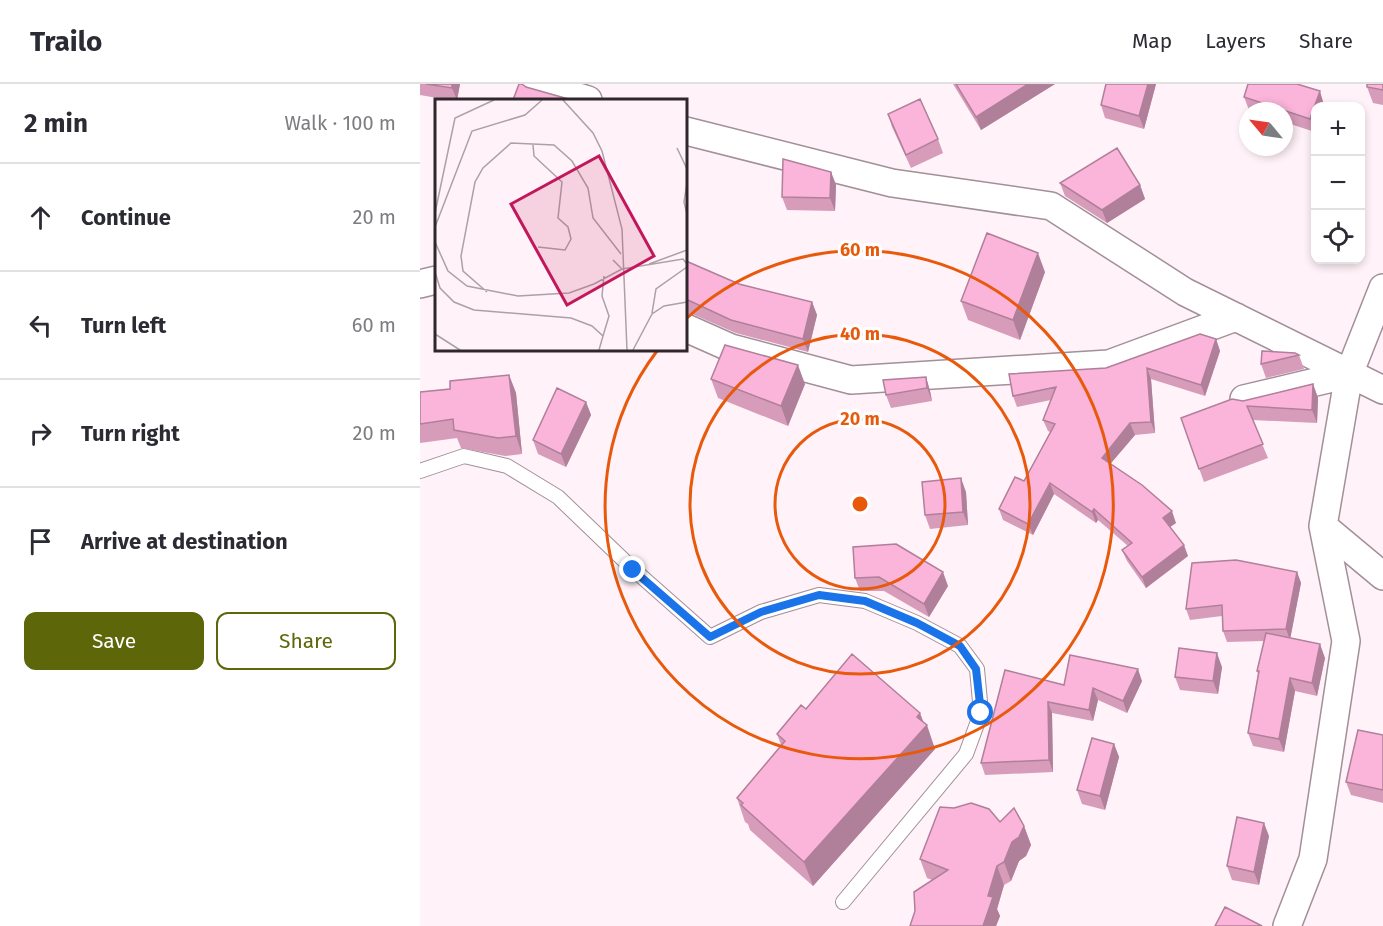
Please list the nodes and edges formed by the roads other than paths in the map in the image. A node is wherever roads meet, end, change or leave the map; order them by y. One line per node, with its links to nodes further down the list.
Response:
1 (535, 84): 2 (street)
2 (585, 99)
3 (687, 131): 7 (street)
4 (435, 280): 5 (street)
5 (420, 284)
6 (1383, 288): 9 (street)
7 (1236, 317): 8 (street); 9 (street)
8 (687, 327)
9 (1349, 374): 10 (street); 11 (street); 13 (street)
10 (1383, 390)
11 (1244, 399)
12 (420, 471): 15 (lane)
13 (1323, 526): 14 (street); 16 (street)
14 (1383, 576)
15 (843, 902)
16 (1287, 926)

